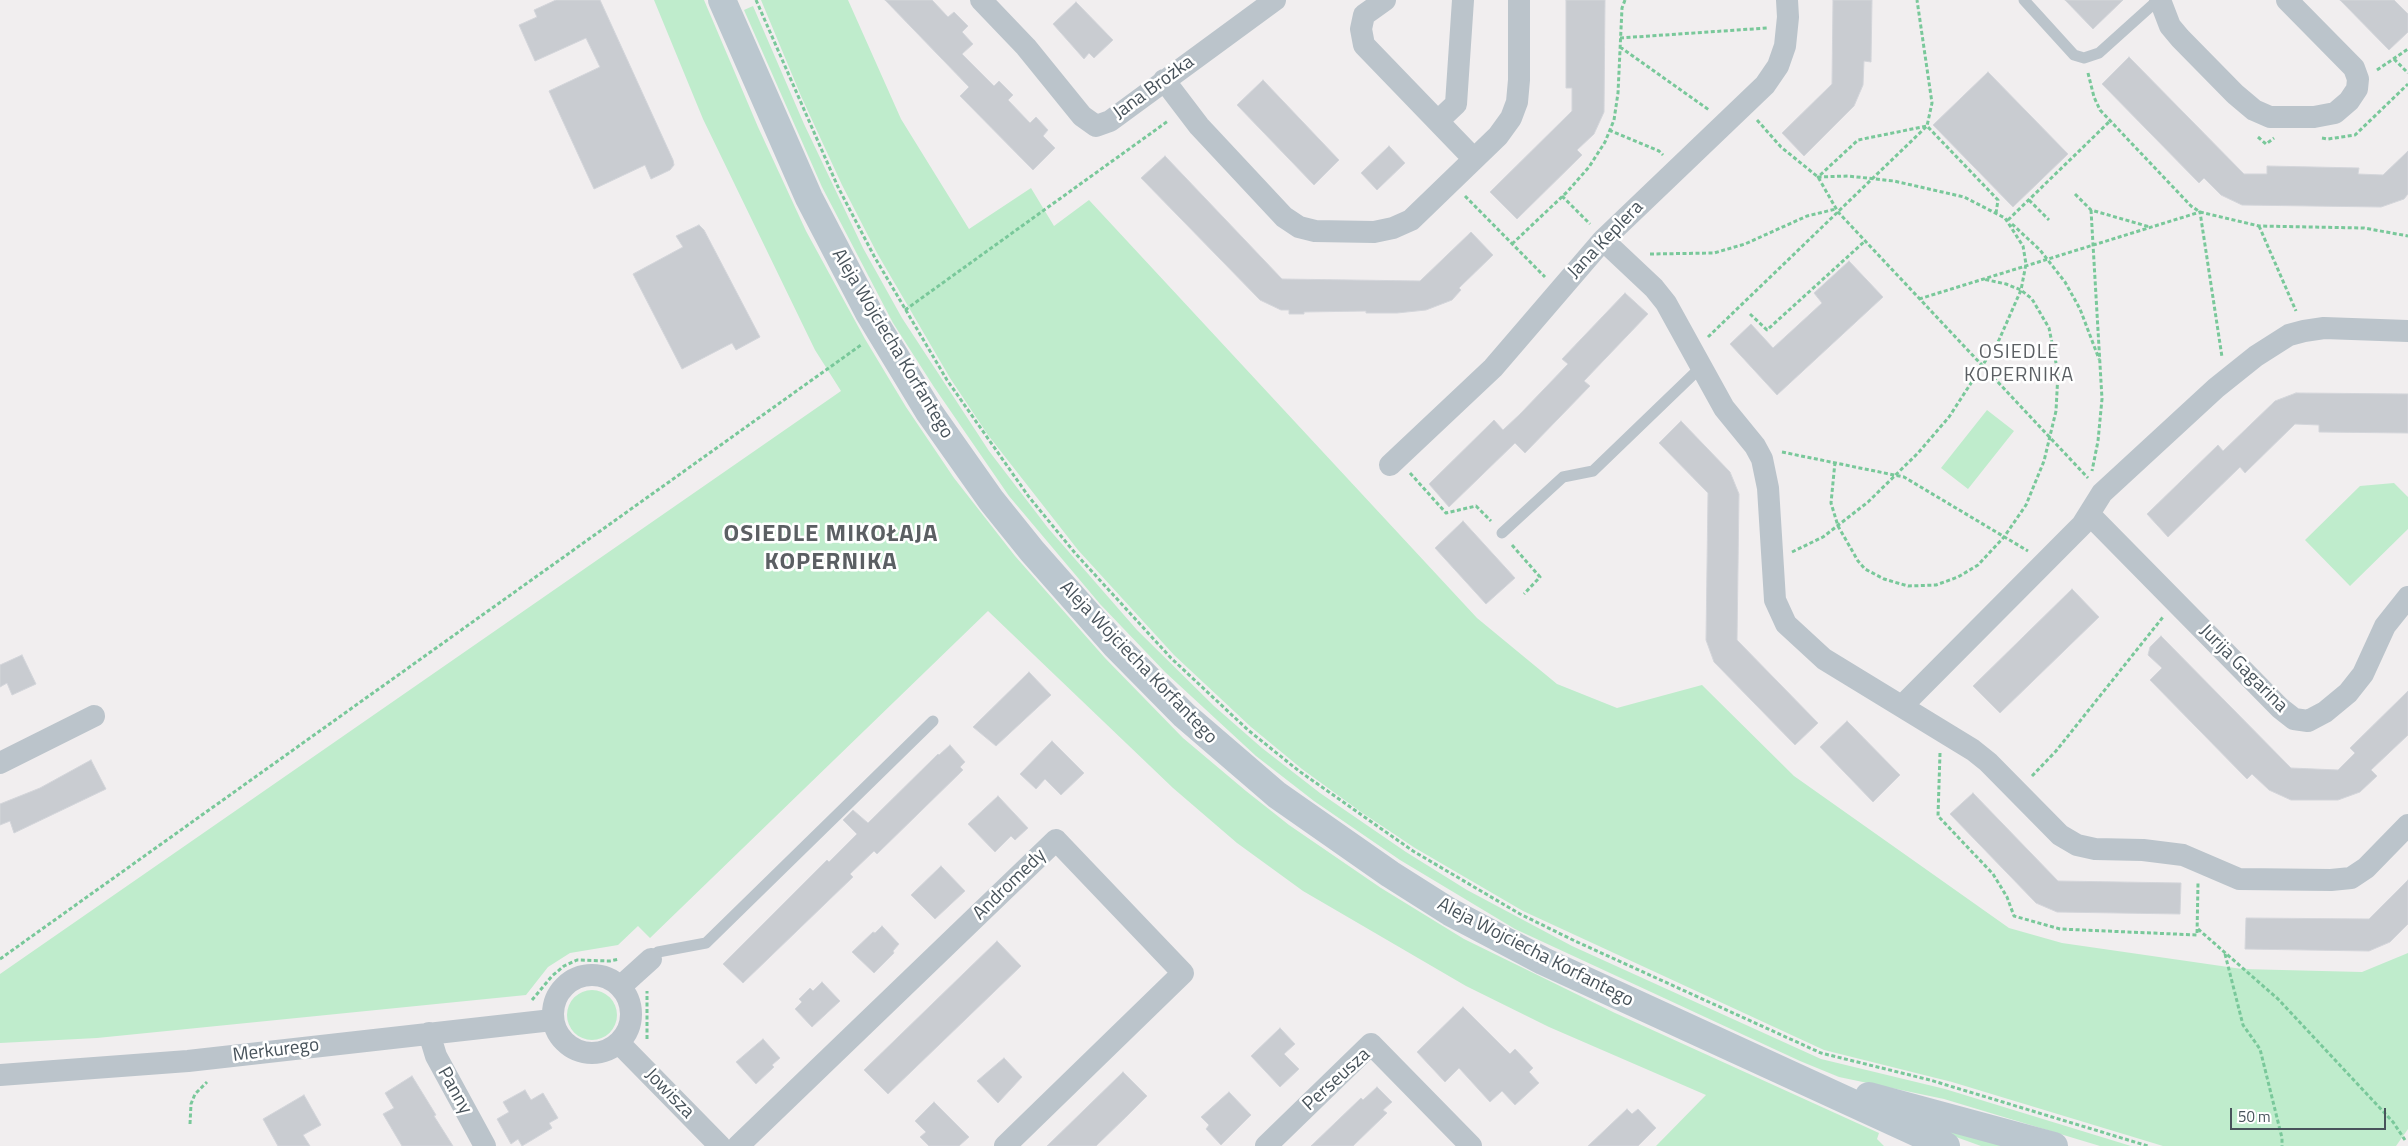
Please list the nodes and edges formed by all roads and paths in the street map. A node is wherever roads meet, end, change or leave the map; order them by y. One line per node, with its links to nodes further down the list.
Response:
1 (722, 0): 62 (main road, Aleja Wojciecha Korfantego)
2 (756, 0): 58 (path)
3 (981, 0): 22 (street, Jana Brożka)
4 (1275, 0): 22 (street, Jana Brożka)
5 (1385, 0): 26 (street)
6 (1463, 0): 26 (street)
7 (1519, 0): 30 (street)
8 (1625, 0): 15 (path)
9 (1787, 0): 14 (street, Jana Keplera)
10 (1917, 0): 28 (path)
11 (2024, 0): 18 (lane)
12 (2159, 0): 13 (street); 18 (lane)
13 (2287, 0)
14 (1787, 26): 15 (path); 23 (street, Jana Keplera)
15 (1620, 38): 16 (path)
16 (1620, 47): 27 (path); 29 (path)
17 (2408, 49): 19 (path)
18 (2084, 58): 25 (path)
19 (2394, 58): 20 (path); 21 (path)
20 (2408, 73)
21 (2373, 74)
22 (1164, 80): 24 (street)
23 (1745, 106): 27 (street, Jana Keplera); 32 (path)
24 (1185, 108): 34 (street); 58 (path)
25 (2110, 120): 37 (path); 40 (path)
26 (1438, 122): 30 (street)
27 (1727, 122): 31 (street, Jana Keplera)
28 (1927, 126): 32 (path); 33 (path); 41 (path)
29 (1609, 130): 31 (path); 36 (path)
30 (1474, 159): 34 (street)
31 (1678, 168): 47 (street, Jana Keplera)
32 (1818, 177): 33 (path); 39 (path)
33 (1873, 179): 39 (path); 41 (path)
34 (1451, 181): 49 (path)
35 (2075, 194): 38 (path)
36 (1562, 196): 47 (path); 49 (path)
37 (2028, 200): 42 (path); 43 (path)
38 (2091, 210): 45 (path); 50 (path)
39 (1837, 211): 48 (path); 51 (path); 63 (path)
40 (2200, 212): 44 (path); 45 (path); 66 (path)
41 (1996, 213): 42 (path)
42 (2006, 219): 52 (path); 53 (path)
43 (2049, 220)
44 (2260, 226): 46 (path); 60 (path)
45 (2151, 227): 50 (path)
46 (2408, 236)
47 (1604, 239): 51 (street); 56 (street, Jana Keplera)
48 (1865, 241): 57 (path); 59 (path)
49 (1512, 244): 56 (path)
50 (2093, 244): 52 (path); 64 (path)
51 (1620, 256): 63 (street)
52 (2046, 258): 53 (path); 64 (path)
53 (2026, 264): 54 (path); 55 (path)
54 (1983, 279): 55 (path); 57 (path)
55 (2021, 290): 65 (path); 67 (path)
56 (1559, 291): 69 (street, Jana Keplera)
57 (1919, 299): 65 (path)
58 (905, 310): 110 (path)
59 (1750, 314)
60 (2304, 330): 61 (street); 66 (street)
61 (2408, 330)
62 (880, 332): 91 (path); 99 (main road, Aleja Wojciecha Korfantego)
63 (1697, 359): 68 (street); 74 (lane)
64 (2101, 364): 67 (path)
65 (1983, 366): 67 (path); 71 (path)
66 (2225, 380): 72 (street)
67 (2050, 437): 75 (path)
68 (1755, 446): 70 (path); 76 (street)
69 (1395, 461): 74 (path)
70 (1835, 462): 71 (path); 73 (path)
71 (1896, 475): 73 (path); 75 (path)
72 (2089, 514): 77 (street); 80 (street, Jurija Gagarina)
73 (1838, 526): 75 (path); 76 (path)
74 (1502, 533): 78 (path)
75 (2004, 537): 77 (path)
76 (1772, 558): 81 (street)
77 (2047, 562): 81 (street)
78 (1524, 594)
79 (2408, 597): 80 (street, Jurija Gagarina)
80 (2176, 601): 86 (path)
81 (1902, 706): 84 (street)
82 (94, 716): 85 (street)
83 (933, 722): 92 (lane)
84 (1940, 730): 86 (street); 89 (path)
85 (0, 763)
86 (2017, 791): 88 (street)
87 (2408, 825): 88 (street)
88 (2199, 862): 89 (path)
89 (2197, 929): 90 (path)
90 (2225, 953): 101 (path); 111 (path)
91 (0, 959)
92 (651, 959): 93 (street)
93 (620, 987): 94 (street); 96 (street)
94 (552, 1020): 95 (street, Merkurego); 96 (street)
95 (428, 1033): 97 (street, Merkurego); 102 (street, Panny)
96 (619, 1043): 103 (street, Jowisza)
97 (0, 1075)
98 (212, 1078): 100 (path)
99 (1802, 1078): 108 (main road, Aleja Wojciecha Korfantego); 109 (main road, Aleja Wojciecha Korfantego)
100 (190, 1124)
101 (2405, 1140)
102 (485, 1146)
103 (720, 1146)
104 (738, 1146): 105 (street, Andromedy)
105 (1005, 1146)
106 (1266, 1146): 107 (street, Perseusza)
107 (1471, 1146)
108 (1946, 1146)
109 (2054, 1146)
110 (2148, 1146)
111 (2282, 1146)

